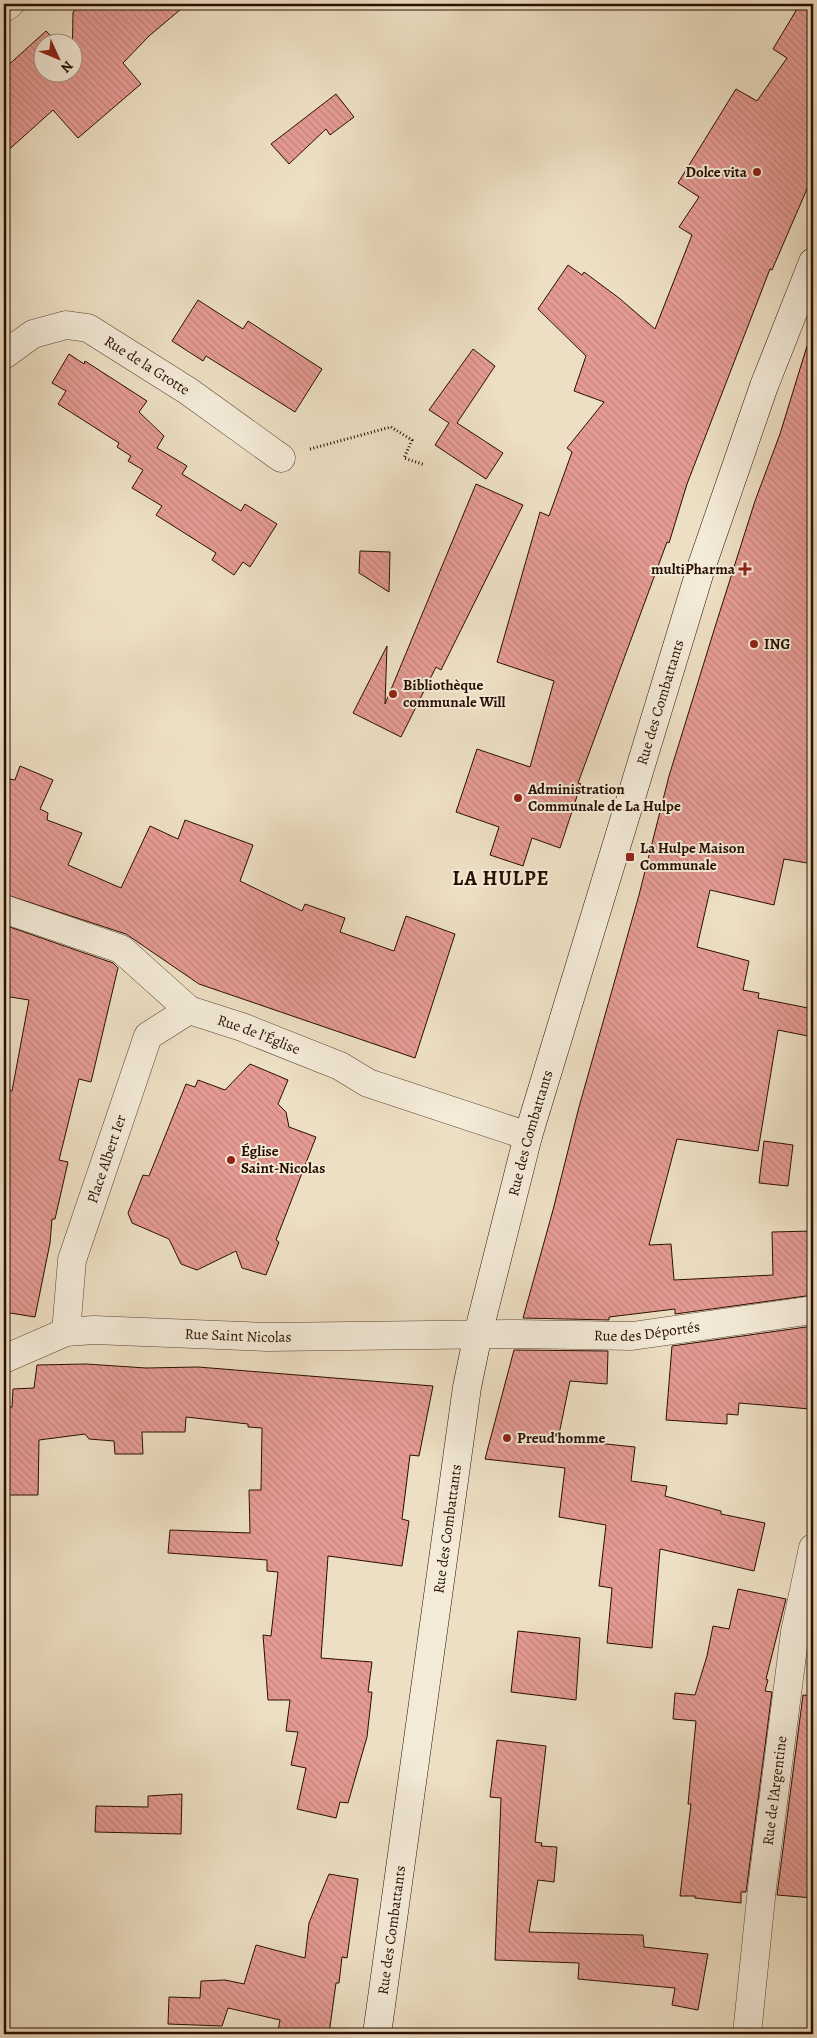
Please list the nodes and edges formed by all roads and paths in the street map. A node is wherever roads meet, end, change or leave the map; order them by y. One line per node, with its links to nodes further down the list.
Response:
1 (10, 4): 2 (street)
2 (4, 8)
3 (813, 262): 9 (street, Rue des Combattants)
4 (4, 355): 5 (street, Rue de la Grotte)
5 (281, 458): 6 (path)
6 (425, 465)
7 (4, 909): 8 (street, Rue de l'Église)
8 (189, 1010): 9 (street, Rue de l'Église); 11 (street, Place Albert Ier)
9 (528, 1136): 12 (street, Rue des Combattants)
10 (813, 1310): 12 (street, Rue des Déportés)
11 (66, 1332): 12 (street, Rue Saint Nicolas); 13 (street, Rue Saint Nicolas)
12 (478, 1334): 15 (street, Rue des Combattants)
13 (4, 1359)
14 (813, 1548): 16 (street, Rue de l'Argentine)
15 (377, 2034)
16 (747, 2034)

